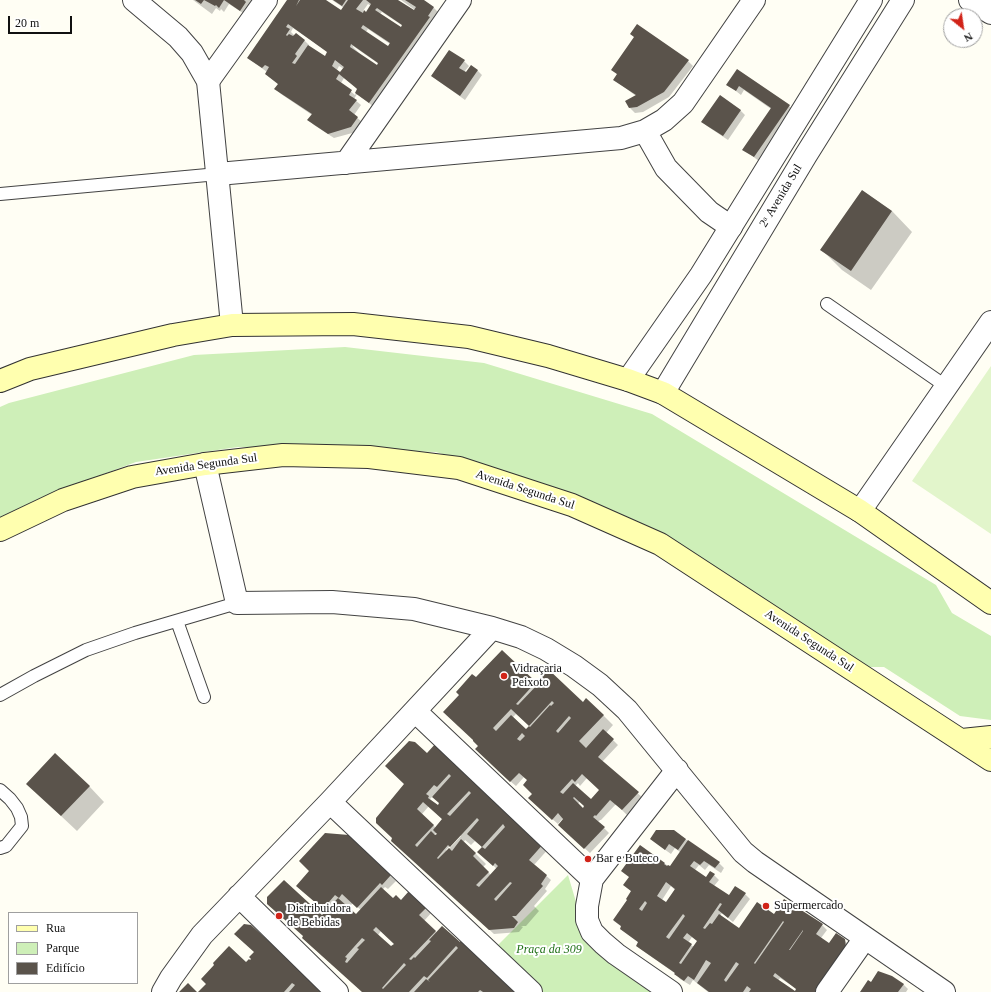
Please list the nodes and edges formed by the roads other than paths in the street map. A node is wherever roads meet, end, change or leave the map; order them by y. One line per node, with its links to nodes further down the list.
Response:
1 (134, 0): 9 (street)
2 (266, 0): 9 (street)
3 (460, 0): 11 (street)
4 (754, 0): 10 (street)
5 (871, 0): 14 (street)
6 (903, 0): 21 (street, 2ᵃ Avenida Sul)
7 (970, 0): 8 (street)
8 (991, 13)
9 (208, 81): 12 (street)
10 (645, 131): 11 (street); 14 (street)
11 (346, 162): 12 (street)
12 (218, 174): 13 (lane); 17 (street)
13 (0, 194)
14 (731, 228): 18 (street)
15 (827, 304): 20 (lane)
16 (991, 322): 20 (street)
17 (232, 325): 18 (main road); 19 (main road)
18 (628, 380): 21 (main road)
19 (0, 381)
20 (947, 386): 23 (street)
21 (663, 393): 23 (main road)
22 (205, 464): 24 (main road, Avenida Segunda Sul); 25 (street); 33 (main road, Avenida Segunda Sul)
23 (860, 511): 26 (main road)
24 (0, 530)
25 (237, 603): 27 (lane); 28 (street)
26 (991, 603)
27 (177, 621): 29 (lane); 30 (lane)
28 (492, 628): 31 (street); 35 (street)
29 (0, 695)
30 (204, 697)
31 (416, 712): 37 (street); 39 (street)
32 (991, 737): 33 (main road)
33 (962, 740): 34 (main road, Avenida Segunda Sul)
34 (991, 760)
35 (678, 770): 39 (street); 41 (street)
36 (0, 790): 38 (lane)
37 (330, 802): 40 (street); 44 (street)
38 (0, 848)
39 (592, 879): 45 (street)
40 (239, 896): 42 (street); 43 (street)
41 (865, 938): 46 (street); 47 (street)
42 (164, 992)
43 (337, 992)
44 (531, 992)
45 (671, 992)
46 (827, 992)
47 (944, 992)

